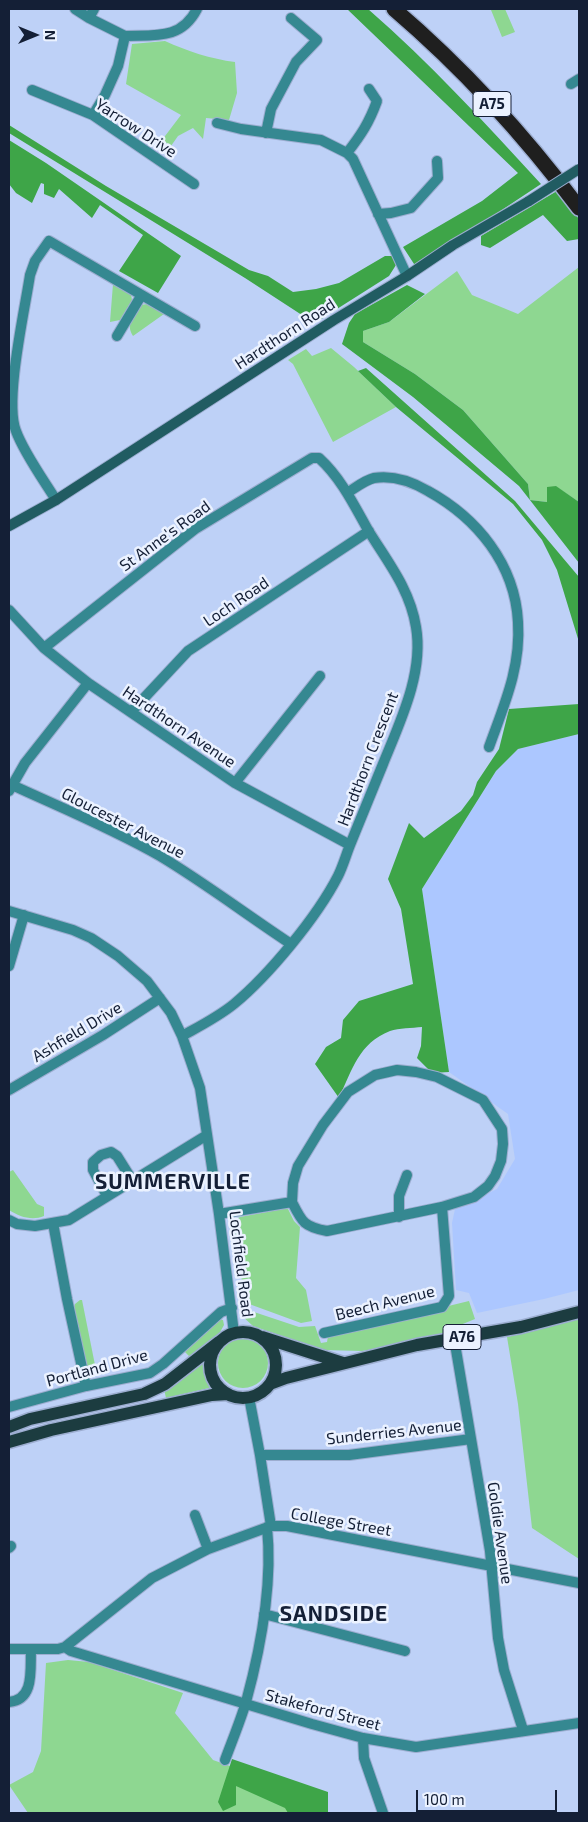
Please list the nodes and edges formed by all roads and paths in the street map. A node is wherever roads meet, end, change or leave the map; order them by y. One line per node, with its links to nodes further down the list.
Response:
1 (75, 9): 5 (street)
2 (94, 9): 5 (street)
3 (197, 9): 7 (street)
4 (394, 9): 17 (highway, A75)
5 (89, 18): 7 (street)
6 (291, 18): 12 (street)
7 (125, 36): 10 (street)
8 (369, 89): 13 (street)
9 (32, 90): 10 (street, Yarrow Drive)
10 (93, 115): 16 (street, Yarrow Drive)
11 (217, 123): 12 (street)
12 (266, 133): 13 (street)
13 (347, 153): 18 (street)
14 (437, 161): 18 (street)
15 (579, 169): 19 (street, Hardthorn Road, bridge)
16 (194, 184)
17 (579, 208)
18 (378, 214): 19 (street)
19 (407, 276): 25 (street, Hardthorn Road)
20 (141, 296): 21 (street); 22 (street); 25 (street)
21 (195, 326)
22 (117, 336)
23 (312, 458): 24 (street, Hardthorn Crescent); 29 (street, St Anne's Road)
24 (347, 493): 27 (street, Hardthorn Crescent); 33 (street)
25 (56, 500): 26 (street, Hardthorn Road)
26 (9, 526)
27 (369, 531): 32 (street, Loch Road); 36 (street, Hardthorn Crescent)
28 (9, 610): 29 (street, Hardthorn Avenue)
29 (44, 648): 31 (street, Hardthorn Avenue)
30 (320, 676): 34 (street)
31 (88, 683): 32 (street, Hardthorn Avenue); 35 (street)
32 (131, 712): 34 (street, Hardthorn Avenue)
33 (489, 747)
34 (235, 783): 36 (street, Hardthorn Avenue)
35 (10, 788): 39 (street, Gloucester Avenue)
36 (350, 845): 39 (street, Hardthorn Crescent)
37 (9, 911): 38 (street, Lochfield Road)
38 (24, 915): 40 (street); 41 (street, Lochfield Road)
39 (290, 944): 42 (street, Hardthorn Crescent)
40 (9, 966)
41 (160, 998): 42 (street, Lochfield Road); 43 (street, Ashfield Drive)
42 (182, 1036): 44 (street, Lochfield Road)
43 (9, 1090)
44 (207, 1136): 46 (street); 50 (street, Lochfield Road)
45 (407, 1175): 51 (street)
46 (132, 1180): 47 (street); 47 (street)
47 (107, 1196): 53 (street)
48 (292, 1202): 49 (street); 50 (street); 51 (street)
49 (442, 1207): 51 (street); 57 (street, Beech Avenue)
50 (219, 1214): 54 (street, Lochfield Road)
51 (399, 1217)
52 (9, 1220): 53 (street)
53 (54, 1224): 63 (street)
54 (232, 1308): 56 (street, Lochfield Road); 63 (street, Portland Drive)
55 (579, 1312): 59 (main road, A76)
56 (234, 1333): 58 (main road, A76); 60 (main road)
57 (324, 1333)
58 (260, 1337): 61 (main road, A76); 62 (main road)
59 (454, 1338): 61 (main road, A76); 68 (street, Goldie Avenue)
60 (219, 1342): 64 (main road); 67 (main road)
61 (345, 1363): 62 (main road, A76)
62 (270, 1384): 65 (main road, A76)
63 (86, 1386): 66 (street, Portland Drive)
64 (228, 1394): 65 (main road); 69 (main road)
65 (249, 1397): 70 (street)
66 (9, 1406)
67 (9, 1427)
68 (471, 1439): 70 (street, Sunderries Avenue); 74 (street, Goldie Avenue)
69 (9, 1442)
70 (260, 1455): 72 (street)
71 (195, 1515): 73 (street)
72 (269, 1527): 73 (street, College Street); 74 (street, College Street); 76 (street)
73 (208, 1549): 77 (street, College Street)
74 (490, 1566): 75 (street, College Street); 84 (street, Goldie Avenue)
75 (579, 1583)
76 (264, 1614): 80 (street); 82 (street)
77 (65, 1647): 79 (street); 82 (street, Stakeford Street)
78 (9, 1649): 79 (street)
79 (30, 1650): 81 (street)
80 (405, 1651)
81 (9, 1702)
82 (246, 1704): 85 (street, Stakeford Street); 86 (street)
83 (579, 1723): 84 (street, Stakeford Street)
84 (523, 1730): 85 (street, Stakeford Street)
85 (363, 1738): 87 (street)
86 (225, 1760)
87 (383, 1813)

